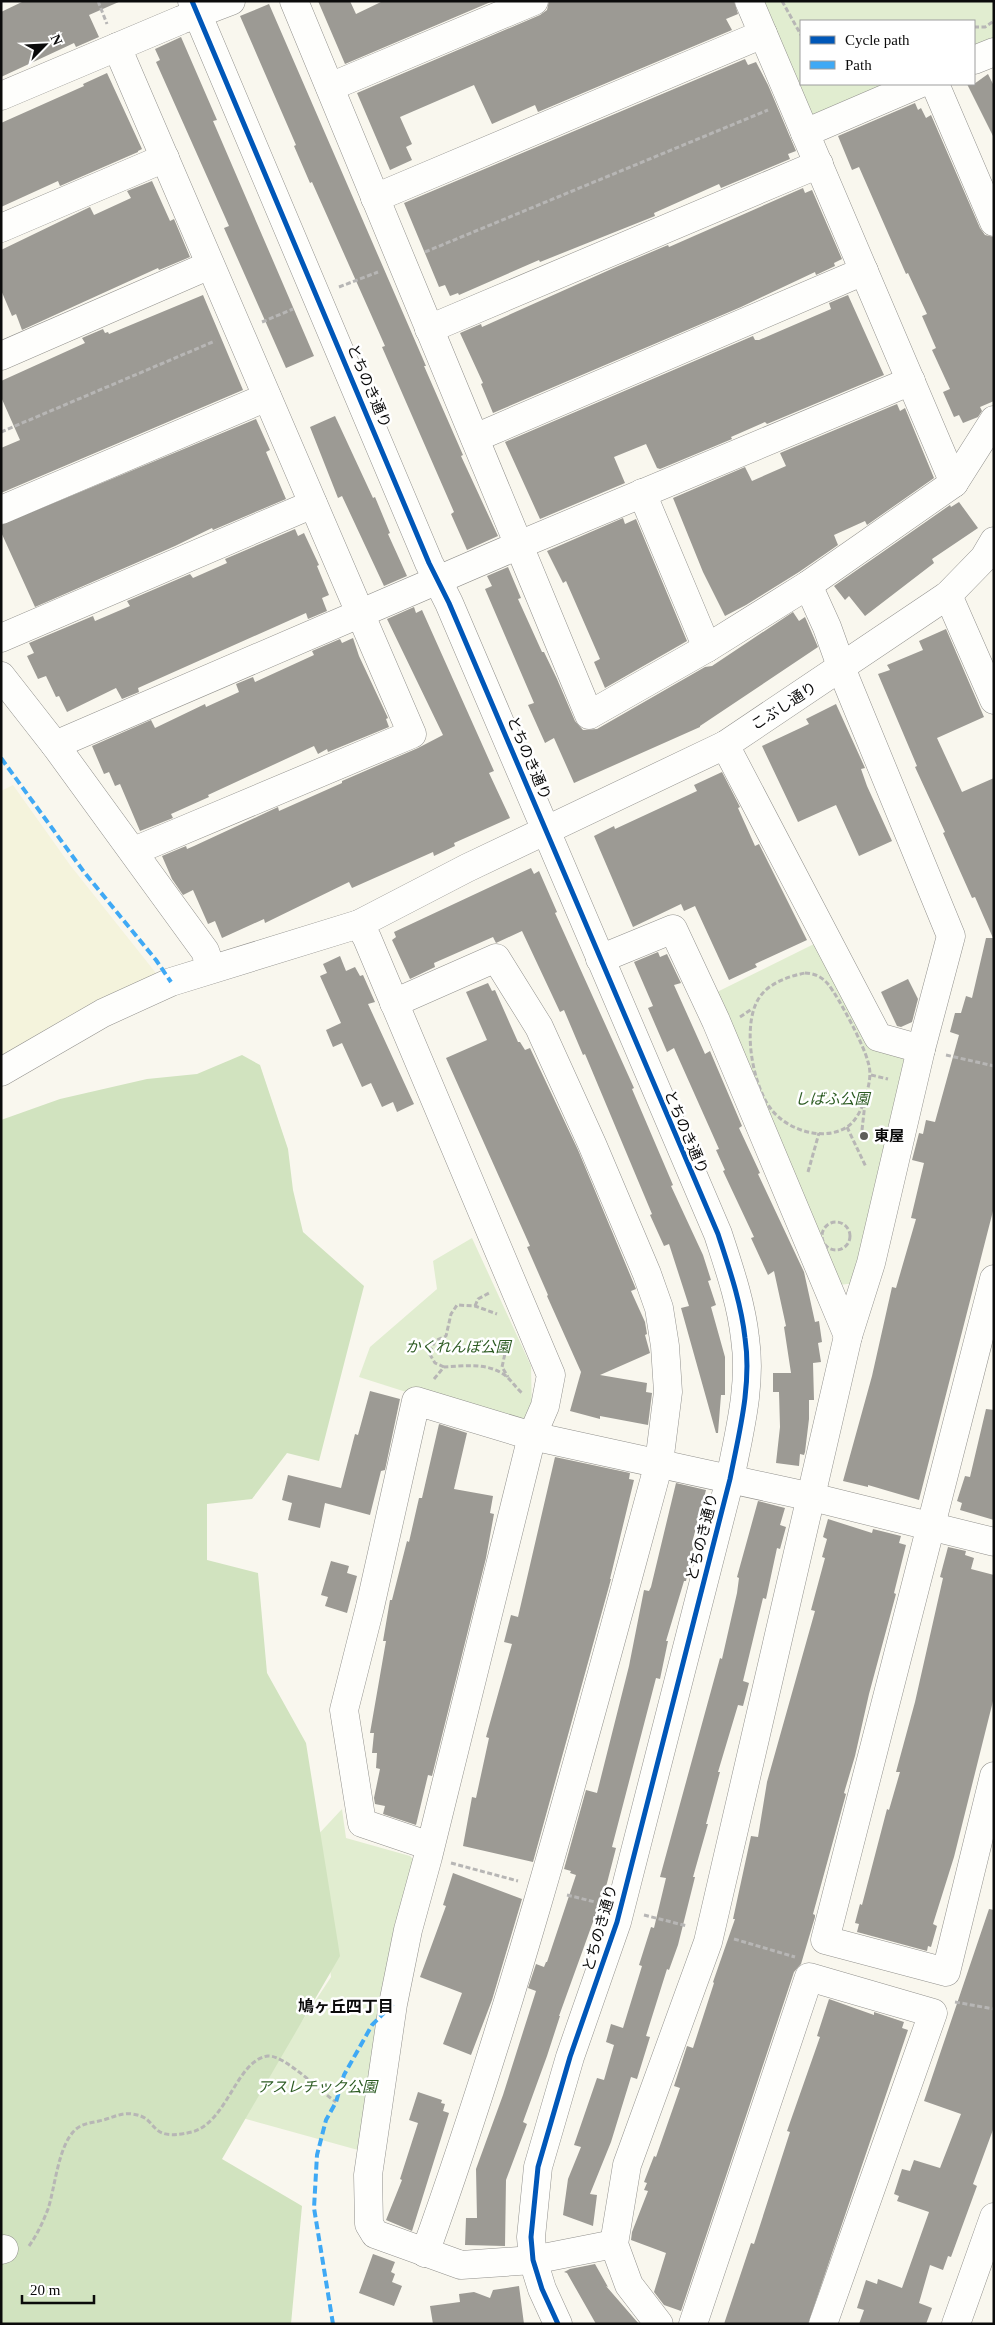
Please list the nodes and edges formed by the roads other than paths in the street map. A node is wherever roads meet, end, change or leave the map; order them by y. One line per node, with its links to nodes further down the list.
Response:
1 (231, 1): 5 (street)
2 (294, 1): 12 (street)
3 (534, 1): 12 (street)
4 (749, 1): 6 (street)
5 (194, 8): 7 (street); 34 (street, とちのき通り)
6 (764, 34): 14 (street); 17 (street)
7 (117, 47): 13 (street); 15 (street)
8 (994, 52): 9 (street)
9 (975, 60)
10 (917, 85): 14 (street)
11 (935, 85): 18 (street)
12 (330, 88): 17 (street)
13 (1, 96)
14 (805, 133): 16 (street)
15 (165, 158): 19 (street); 20 (street)
16 (818, 164): 21 (street); 22 (street)
17 (375, 198): 22 (street)
18 (994, 222)
19 (1, 228)
20 (210, 266): 23 (street); 25 (street)
21 (864, 271): 24 (street); 27 (street)
22 (430, 328): 27 (street)
23 (1, 356)
24 (911, 381): 28 (street); 29 (street)
25 (267, 397): 30 (street); 31 (street)
26 (994, 420): 28 (street)
27 (475, 438): 33 (street)
28 (954, 483): 35 (street)
29 (642, 493): 33 (street); 39 (street)
30 (313, 504): 37 (street); 38 (street)
31 (1, 510)
32 (994, 541): 36 (street, こぶし通り)
33 (519, 545): 34 (street); 39 (street)
34 (439, 581): 37 (street); 45 (street, とちのき通り)
35 (808, 585): 39 (street); 40 (street)
36 (948, 595): 40 (street, こぶし通り); 42 (street)
37 (360, 613): 43 (street); 46 (street)
38 (1, 638)
39 (707, 648)
40 (842, 668): 44 (street, こぶし通り); 51 (street)
41 (1, 676): 43 (street)
42 (994, 700)
43 (55, 745): 46 (street)
44 (725, 745): 45 (street, こぶし通り); 51 (street)
45 (546, 830): 47 (street, こぶし通り); 48 (street, とちのき通り)
46 (134, 851): 49 (street)
47 (359, 924): 49 (street, こぶし通り); 50 (street)
48 (600, 959): 54 (street); 57 (street, とちのき通り)
49 (211, 968): 52 (street, こぶし通り)
50 (394, 1002): 55 (street); 56 (street)
51 (921, 1049): 54 (street)
52 (1, 1072)
53 (994, 1280): 59 (street)
54 (848, 1336): 58 (street)
55 (532, 1436): 56 (street); 62 (street); 62 (street)
56 (660, 1463): 57 (street); 65 (street)
57 (730, 1479): 58 (street); 66 (street, とちのき通り)
58 (812, 1497): 59 (street); 64 (street)
59 (931, 1526): 60 (street); 61 (street)
60 (994, 1542)
61 (994, 1776)
62 (430, 1846): 65 (street)
63 (994, 2216): 71 (street)
64 (614, 2244): 66 (street); 68 (street)
65 (425, 2253): 66 (street)
66 (533, 2260): 67 (street, とちのき通り)
67 (558, 2324)
68 (659, 2324)
69 (694, 2324): 70 (street)
70 (823, 2324)
71 (956, 2324)

